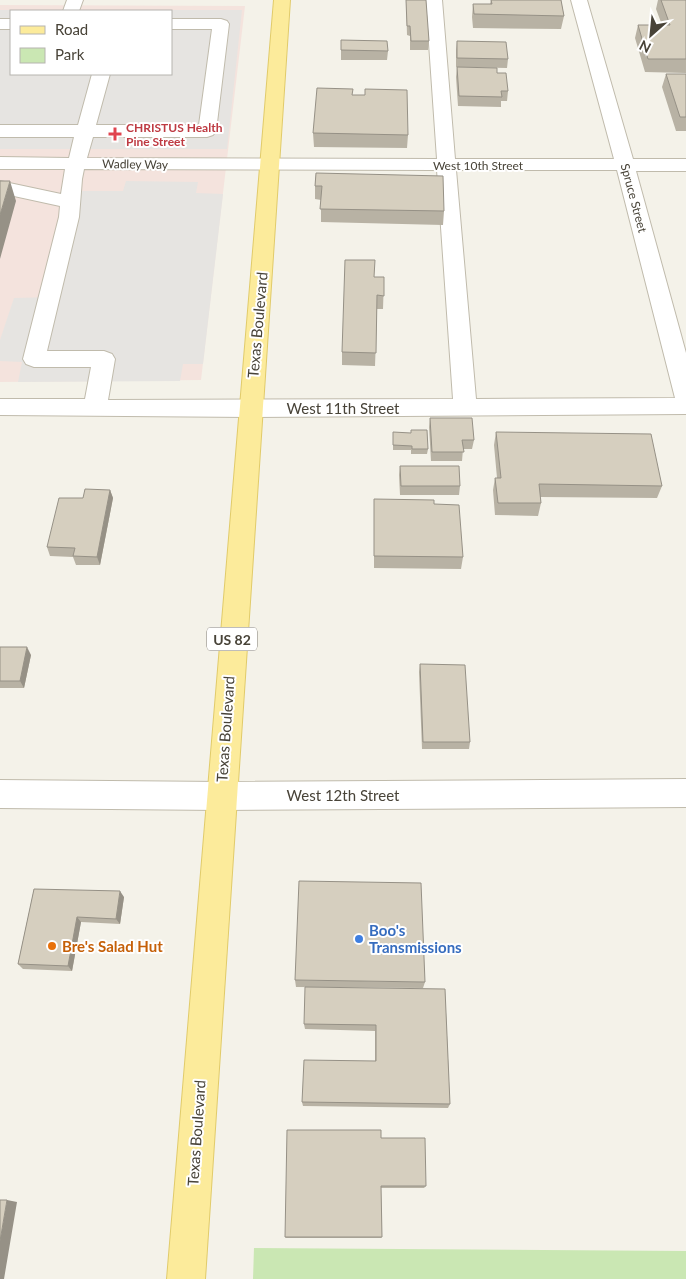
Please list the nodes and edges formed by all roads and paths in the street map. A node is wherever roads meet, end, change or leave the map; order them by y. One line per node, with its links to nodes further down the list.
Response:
1 (282, 0): 11 (main road, Texas Boulevard / US 82)
2 (434, 0): 12 (street)
3 (579, 0): 10 (street, Spruce Street)
4 (172, 24): 6 (street)
5 (100, 75): 6 (street)
6 (86, 130): 7 (street); 9 (street)
7 (0, 131)
8 (0, 163): 9 (street, Wadley Way)
9 (77, 163): 11 (street, Wadley Way); 15 (street)
10 (625, 164): 12 (street, West 10th Street); 13 (street, West 10th Street); 16 (street, Spruce Street)
11 (270, 165): 12 (street, West 10th Street); 21 (main road, Texas Boulevard / US 82)
12 (446, 165): 20 (street)
13 (686, 165)
14 (0, 187): 15 (street)
15 (72, 201): 19 (street)
16 (686, 396)
17 (0, 406): 19 (street, West 11th Street)
18 (686, 406): 20 (street, West 11th Street)
19 (95, 407): 21 (street, West 11th Street)
20 (464, 408): 21 (street, West 11th Street)
21 (250, 409): 24 (main road, Texas Boulevard / US 82)
22 (686, 793): 24 (street, West 12th Street)
23 (0, 794): 24 (street, West 12th Street)
24 (220, 796): 25 (main road, Texas Boulevard / US 82)
25 (186, 1279)

